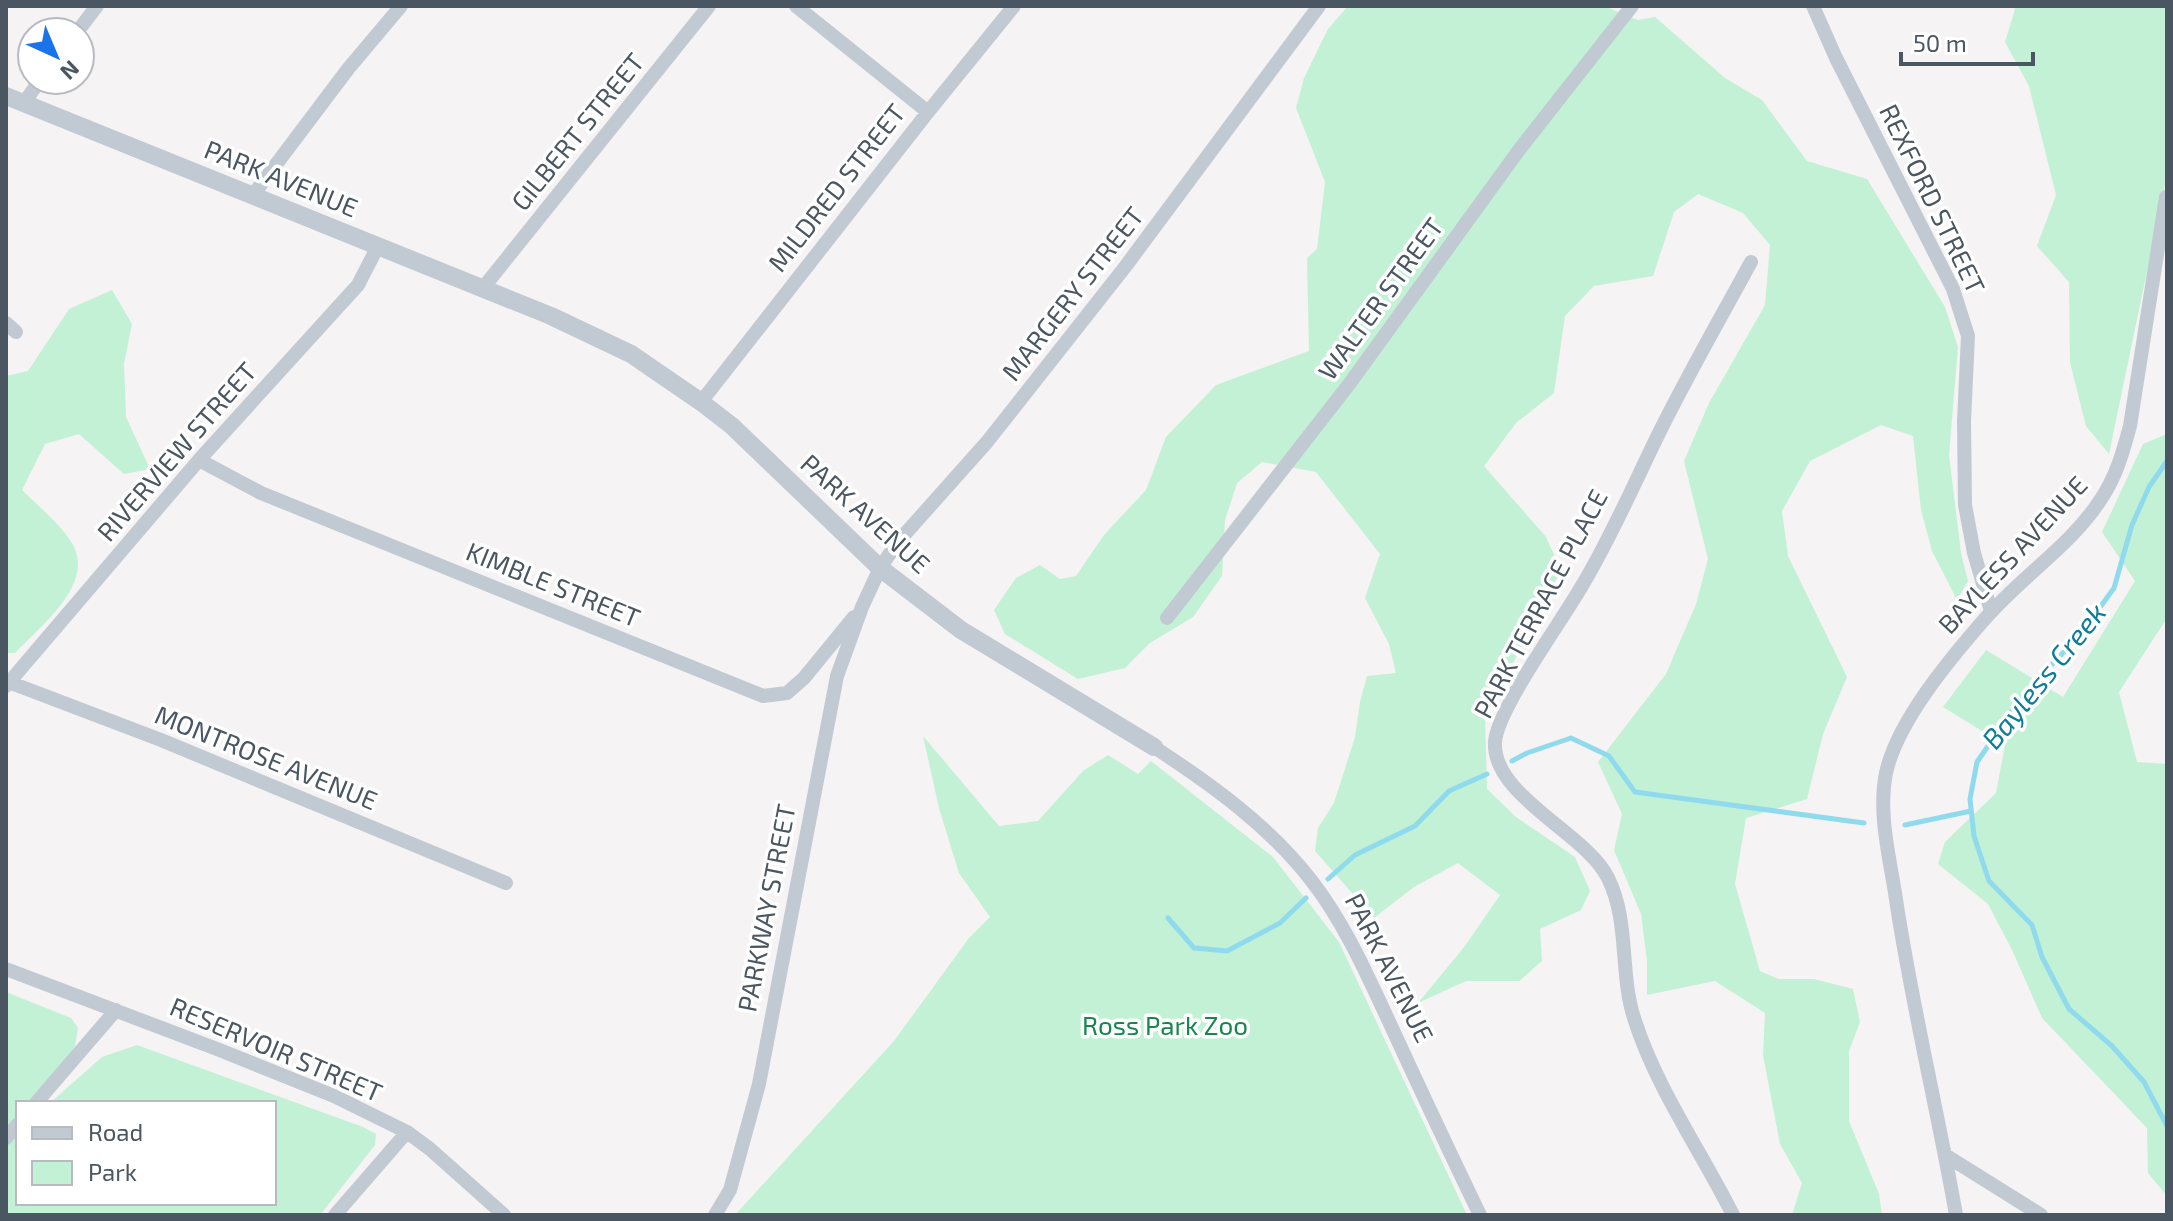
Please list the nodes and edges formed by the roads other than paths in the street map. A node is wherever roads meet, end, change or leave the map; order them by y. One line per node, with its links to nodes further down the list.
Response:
1 (401, 6): 12 (street)
2 (709, 6): 16 (street, GILBERT STREET)
3 (796, 6): 11 (street)
4 (1014, 6): 11 (street, MILDRED STREET)
5 (1319, 6): 19 (street, MARGERY STREET)
6 (1632, 6): 22 (street, WALTER STREET)
7 (1813, 6): 21 (street, REXFORD STREET)
8 (6, 96): 10 (street, PARK AVENUE)
9 (29, 96): 10 (street)
10 (24, 103): 12 (street, PARK AVENUE)
11 (928, 112): 17 (street, MILDRED STREET)
12 (253, 195): 14 (street, PARK AVENUE)
13 (2166, 197): 21 (street, BAYLESS AVENUE)
14 (378, 246): 16 (street, PARK AVENUE); 18 (street, RIVERVIEW STREET)
15 (1751, 262): 35 (street, PARK TERRACE PLACE)
16 (483, 288): 17 (street, PARK AVENUE)
17 (701, 402): 19 (street, PARK AVENUE)
18 (199, 460): 20 (street, KIMBLE STREET); 23 (street, RIVERVIEW STREET)
19 (880, 568): 20 (street, MARGERY STREET); 24 (street, PARK AVENUE)
20 (862, 607): 33 (street, PARKWAY STREET)
21 (1991, 611): 30 (street, BAYLESS AVENUE)
22 (1167, 618)
23 (7, 683): 25 (street, MONTROSE AVENUE)
24 (1154, 747): 34 (street, PARK AVENUE)
25 (506, 883)
26 (6, 969): 27 (street, RESERVOIR STREET)
27 (116, 1010): 28 (street); 29 (street, RESERVOIR STREET)
28 (38, 1101)
29 (407, 1132): 31 (street); 32 (street, RESERVOIR STREET)
30 (1945, 1155): 36 (street, BAYLESS AVENUE); 37 (street)
31 (335, 1215)
32 (504, 1215)
33 (715, 1215)
34 (1480, 1215)
35 (1733, 1215)
36 (1956, 1215)
37 (2041, 1215)

